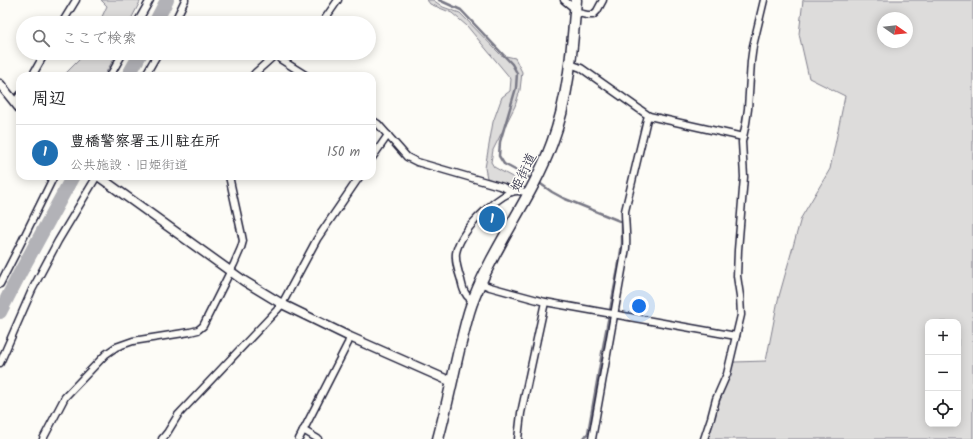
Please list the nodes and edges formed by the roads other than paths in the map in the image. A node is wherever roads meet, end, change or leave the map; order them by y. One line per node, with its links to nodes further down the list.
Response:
1 (76, 0): 9 (street)
2 (150, 0): 10 (street)
3 (185, 0): 11 (street)
4 (338, 0): 12 (street)
5 (564, 0): 8 (street)
6 (603, 0): 8 (street)
7 (764, 0): 29 (street)
8 (575, 4): 18 (highway, 姫街道)
9 (66, 16)
10 (141, 16)
11 (177, 16)
12 (327, 16)
13 (41, 60): 19 (street)
14 (118, 60): 20 (street)
15 (154, 60): 21 (street)
16 (269, 60): 22 (street)
17 (282, 60): 23 (street)
18 (570, 64): 26 (street); 37 (highway, 姫街道)
19 (34, 72)
20 (112, 72)
21 (147, 72)
22 (256, 72)
23 (301, 72)
24 (0, 84): 25 (street)
25 (16, 105)
26 (649, 116): 29 (street); 44 (street)
27 (376, 123): 28 (street)
28 (388, 135): 30 (street); 36 (street)
29 (743, 136): 45 (street)
30 (376, 152)
31 (52, 180): 40 (street)
32 (96, 180): 47 (street)
33 (104, 180): 38 (street)
34 (230, 180): 38 (street)
35 (357, 180): 43 (street)
36 (512, 192): 37 (street); 41 (street)
37 (529, 193): 39 (highway, 姫街道)
38 (231, 271): 43 (street); 50 (street)
39 (480, 283): 41 (highway, 姫街道); 42 (street)
40 (0, 284)
41 (473, 300): 48 (highway, 姫街道)
42 (545, 302): 44 (street); 55 (street)
43 (282, 304): 46 (street); 51 (street)
44 (611, 314): 45 (street); 56 (street)
45 (736, 336): 57 (street)
46 (350, 337): 48 (street); 49 (street)
47 (0, 363)
48 (452, 382): 54 (highway, 姫街道)
49 (303, 430): 52 (street); 53 (street)
50 (42, 439)
51 (163, 439)
52 (299, 439)
53 (318, 439)
54 (438, 439)
55 (518, 439)
56 (592, 439)
57 (704, 439)

